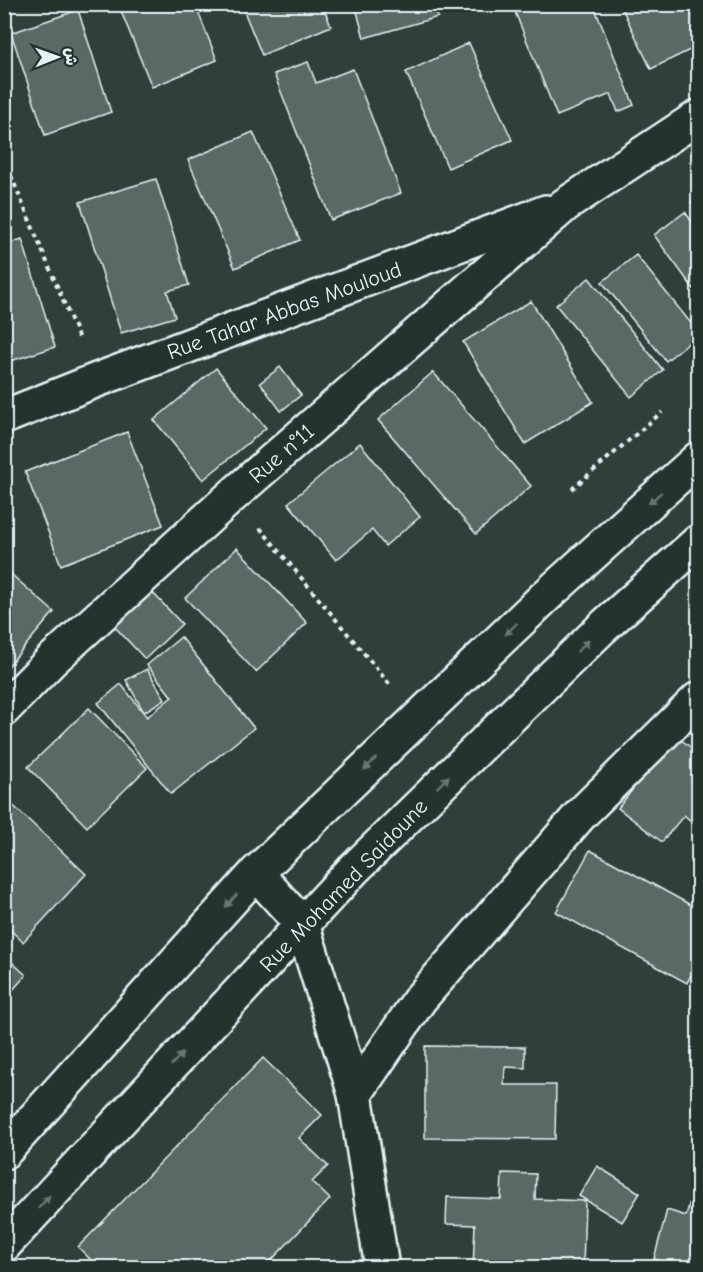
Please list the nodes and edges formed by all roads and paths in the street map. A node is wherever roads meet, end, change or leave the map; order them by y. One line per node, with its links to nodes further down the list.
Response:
1 (699, 117): 3 (street)
2 (4, 159): 4 (path)
3 (565, 205): 4 (street, Rue Tahar Abbas Mouloud); 9 (street, Rue n°11)
4 (97, 380): 6 (street, Rue Tahar Abbas Mouloud)
5 (662, 412): 8 (path)
6 (4, 417)
7 (699, 459): 14 (street, one-way to 14)
8 (572, 489)
9 (233, 495): 11 (path); 13 (street, Rue n°11)
10 (699, 542): 15 (street, Rue Mohamed Saidoune, one-way to 10)
11 (375, 668)
12 (699, 699): 16 (street)
13 (4, 709)
14 (256, 873): 15 (street); 17 (street, one-way to 17)
15 (302, 924): 16 (street); 18 (street, Rue Mohamed Saidoune, one-way to 15)
16 (355, 1094): 19 (street)
17 (4, 1152)
18 (4, 1245)
19 (382, 1268)

